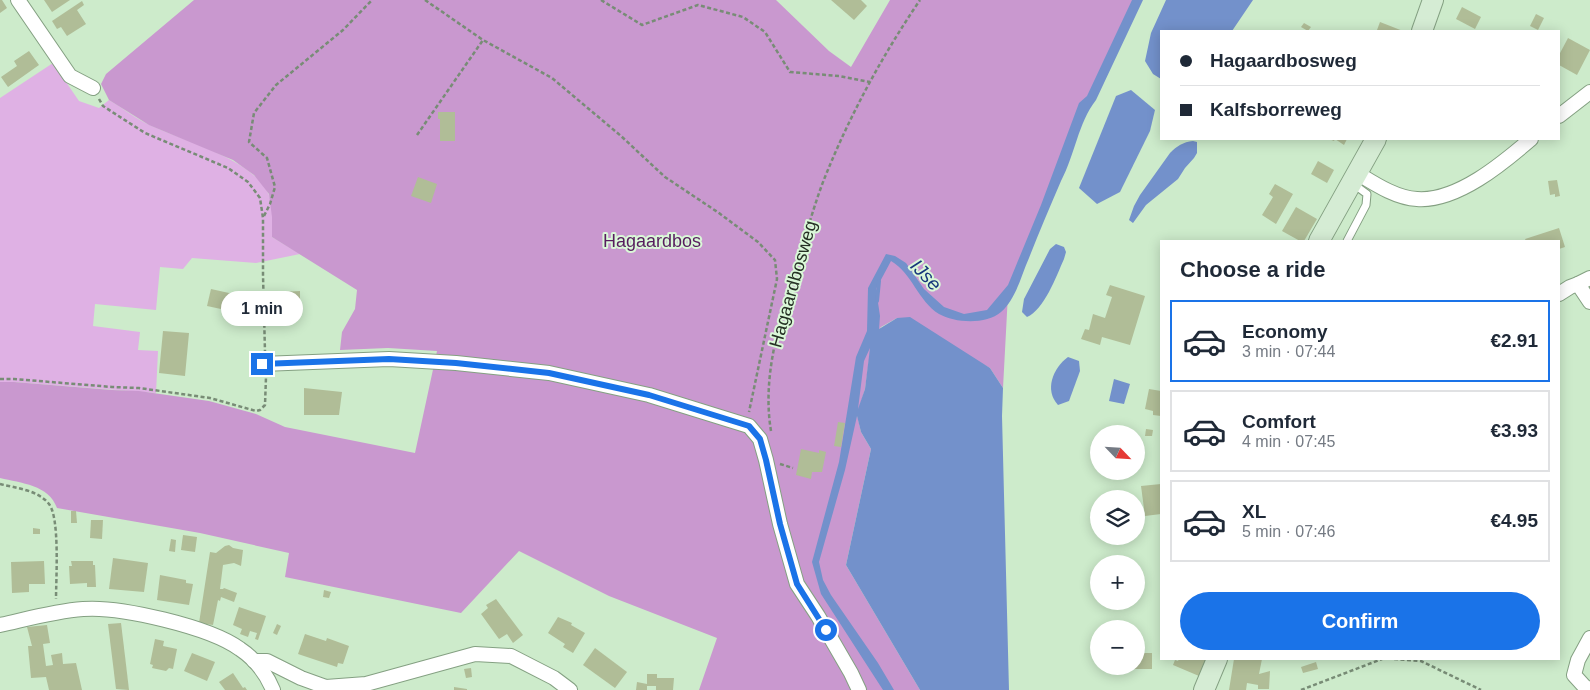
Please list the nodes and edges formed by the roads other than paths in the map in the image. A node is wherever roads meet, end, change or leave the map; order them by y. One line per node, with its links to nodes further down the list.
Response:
1 (18, 0): 4 (street)
2 (1433, 0): 3 (main road)
3 (1422, 30)
4 (93, 88)
5 (1590, 92): 6 (street)
6 (1560, 115)
7 (1375, 140): 9 (main road)
8 (1531, 140): 9 (street)
9 (1355, 178): 10 (main road); 11 (lane)
10 (1320, 240)
11 (1348, 240)
12 (1584, 281): 13 (street); 14 (street)
13 (1560, 293)
14 (1590, 302)
15 (264, 364): 22 (street)
16 (0, 625): 19 (street)
17 (1590, 638): 24 (street)
18 (1217, 660): 23 (main road)
19 (254, 661): 20 (street); 21 (street)
20 (273, 690)
21 (570, 690)
22 (859, 690)
23 (1204, 690)
24 (1590, 690)

